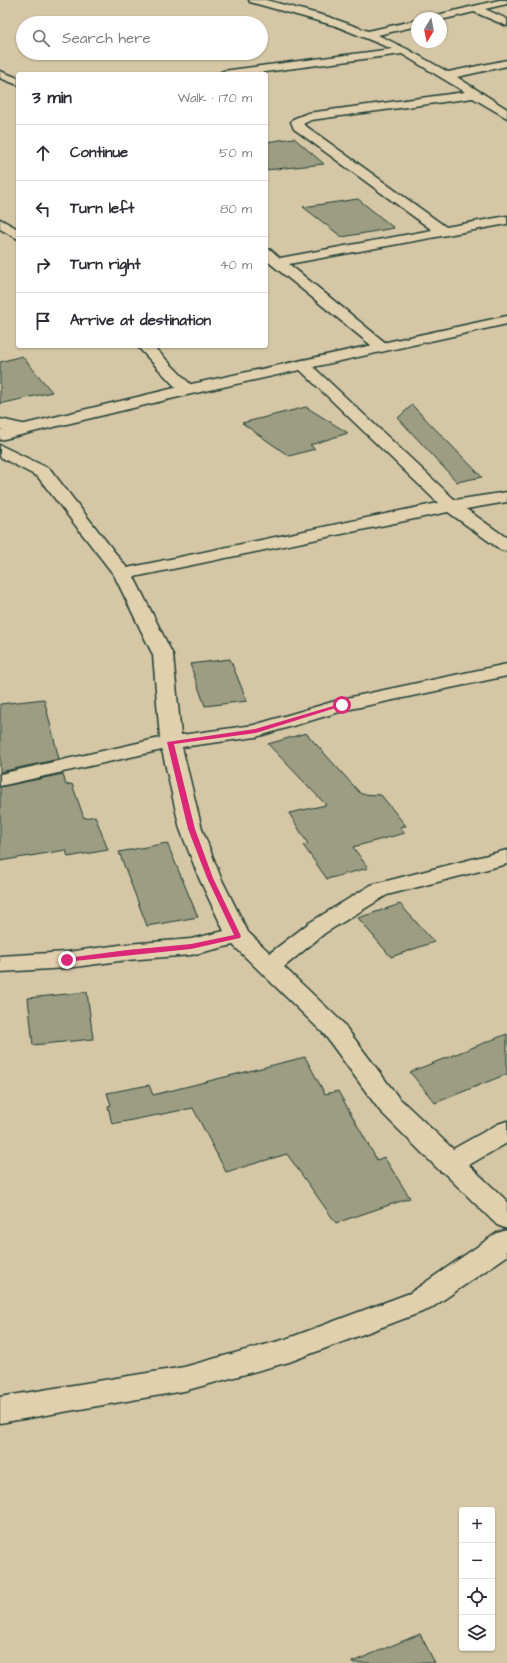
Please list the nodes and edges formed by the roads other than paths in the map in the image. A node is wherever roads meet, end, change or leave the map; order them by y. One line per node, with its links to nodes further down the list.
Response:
1 (254, 0): 4 (street)
2 (290, 0): 4 (street)
3 (507, 1): 5 (street)
4 (275, 6): 9 (street)
5 (476, 9): 6 (street); 7 (street)
6 (447, 16)
7 (507, 23)
8 (411, 24): 9 (street)
9 (368, 34): 10 (street)
10 (403, 51): 12 (street); 14 (street)
11 (507, 62): 14 (street)
12 (238, 72)
13 (0, 74): 15 (street)
14 (446, 76): 16 (street)
15 (16, 81)
16 (475, 94): 17 (street); 20 (street)
17 (507, 114)
18 (507, 220): 20 (street)
19 (0, 222): 21 (street)
20 (442, 231): 23 (street)
21 (16, 234)
22 (268, 254): 23 (street)
23 (279, 262): 25 (street)
24 (507, 320): 25 (street)
25 (382, 347): 27 (street)
26 (147, 348): 28 (street)
27 (302, 365): 28 (street); 34 (street)
28 (187, 390): 30 (street)
29 (0, 424): 30 (street)
30 (25, 429): 31 (street)
31 (0, 435)
32 (0, 450): 36 (street)
33 (507, 497): 34 (street)
34 (451, 506): 35 (street); 36 (street)
35 (507, 546)
36 (123, 574): 38 (street)
37 (507, 670): 38 (street)
38 (170, 742): 39 (street); 41 (street)
39 (0, 780)
40 (507, 857): 43 (street)
41 (238, 936): 42 (street); 43 (street)
42 (0, 964)
43 (270, 966): 45 (street)
44 (507, 1131): 45 (street)
45 (449, 1164): 46 (street)
46 (507, 1218)
47 (507, 1241): 48 (street)
48 (0, 1410)

